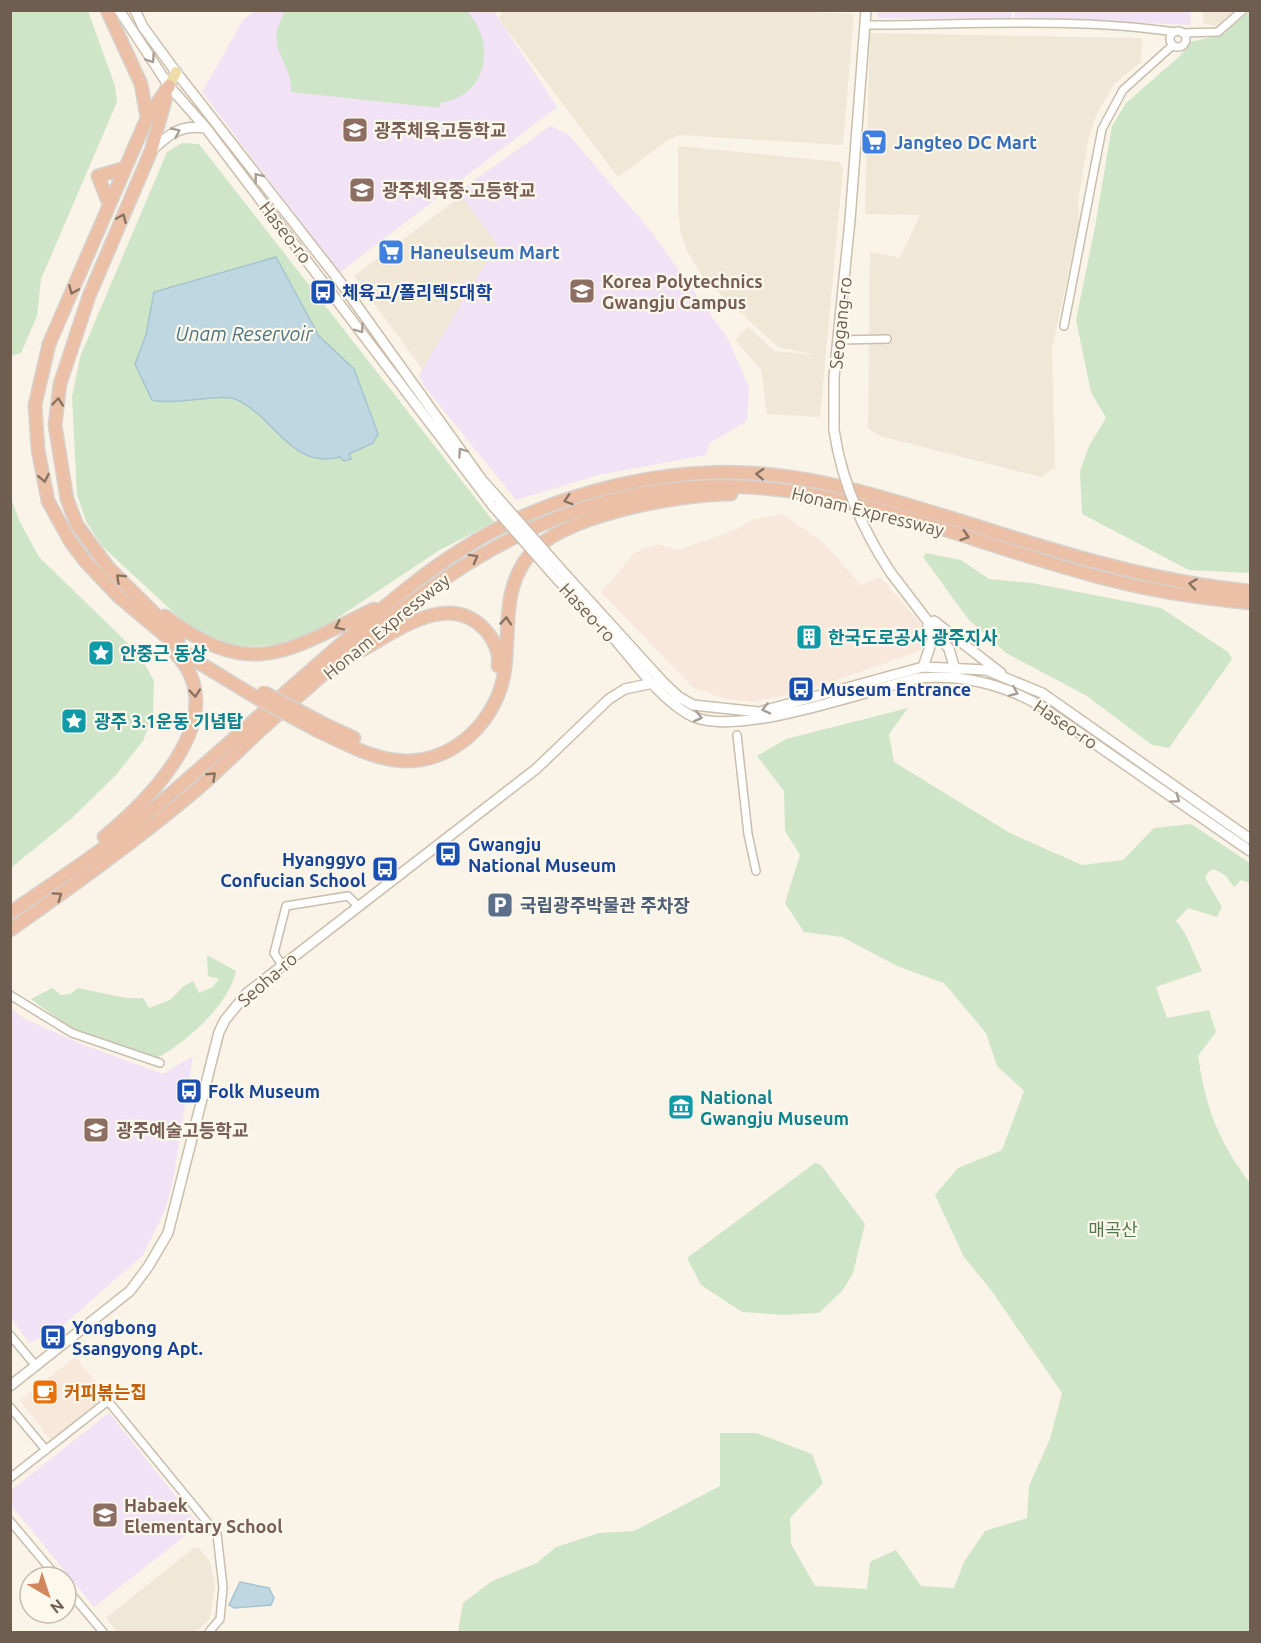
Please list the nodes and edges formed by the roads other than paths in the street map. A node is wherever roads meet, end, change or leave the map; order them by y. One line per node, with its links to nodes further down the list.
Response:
1 (107, 10): 11 (highway)
2 (119, 10): 10 (main road, Haseo-ro, one-way to 10)
3 (135, 10): 9 (main road, Haseo-ro)
4 (866, 10): 6 (main road, Seogang-ro)
5 (1243, 10): 7 (street)
6 (865, 26): 7 (street); 18 (main road, Seogang-ro)
7 (1178, 32): 8 (street); 8 (street)
8 (1173, 45): 16 (street)
9 (176, 72): 10 (main road); 20 (main road, Haseo-ro, one-way to 9)
10 (169, 86): 11 (highway); 12 (main road, Haseo-ro); 13 (highway)
11 (147, 118): 14 (highway)
12 (206, 128): 13 (main road, one-way to 12); 20 (main road, Haseo-ro, one-way to 20)
13 (151, 151): 23 (highway, one-way to 13)
14 (125, 168): 15 (highway); 15 (highway)
15 (109, 204): 27 (highway, one-way to 27)
16 (1064, 326)
17 (887, 339): 18 (street)
18 (839, 340): 26 (main road, Seogang-ro, bridge)
19 (777, 490): 25 (highway, Honam Expressway, one-way to 25); 28 (highway, Honam Expressway, one-way to 19); 36 (highway, one-way to 19)
20 (495, 502): 21 (main road, Haseo-ro, bridge)
21 (562, 577): 33 (main road, Haseo-ro); 34 (main road, Haseo-ro)
22 (1251, 591): 24 (highway, Honam Expressway, one-way to 24)
23 (137, 595): 24 (highway, one-way to 23); 35 (highway)
24 (391, 601): 41 (highway, Honam Expressway)
25 (1251, 603)
26 (922, 612): 29 (main road); 30 (main road, Seogang-ro); 31 (main road, Seogang-ro)
27 (138, 614): 35 (highway); 41 (highway, one-way to 41)
28 (337, 664): 36 (highway); 44 (highway, Honam Expressway, one-way to 28)
29 (923, 667): 30 (main road, Haseo-ro); 34 (main road, Haseo-ro, one-way to 34)
30 (955, 667): 31 (main road, Haseo-ro); 32 (main road, Seogang-ro)
31 (1007, 677): 38 (main road, Haseo-ro)
32 (957, 678): 33 (main road, Haseo-ro, one-way to 32); 39 (main road, Haseo-ro, one-way to 39)
33 (653, 682): 34 (main road, Seoha-ro); 42 (main road, Seoha-ro)
34 (664, 683)
35 (260, 695): 36 (highway, bridge)
36 (321, 727)
37 (737, 735): 40 (street)
38 (1251, 839)
39 (1251, 851)
40 (756, 872)
41 (66, 875): 43 (highway, Honam Expressway)
42 (357, 905): 45 (main road, Seoha-ro); 45 (street)
43 (10, 913)
44 (10, 930)
45 (282, 965): 49 (main road, Seoha-ro)
46 (10, 995): 47 (street)
47 (160, 1063)
48 (10, 1335): 49 (street)
49 (36, 1366): 50 (main road, Seoha-ro)
50 (10, 1386)
51 (10, 1407): 52 (street)
52 (46, 1450): 53 (street); 58 (street)
53 (10, 1478)
54 (10, 1521): 55 (street)
55 (47, 1565)
56 (78, 1602): 57 (street)
57 (103, 1632)
58 (209, 1632)

